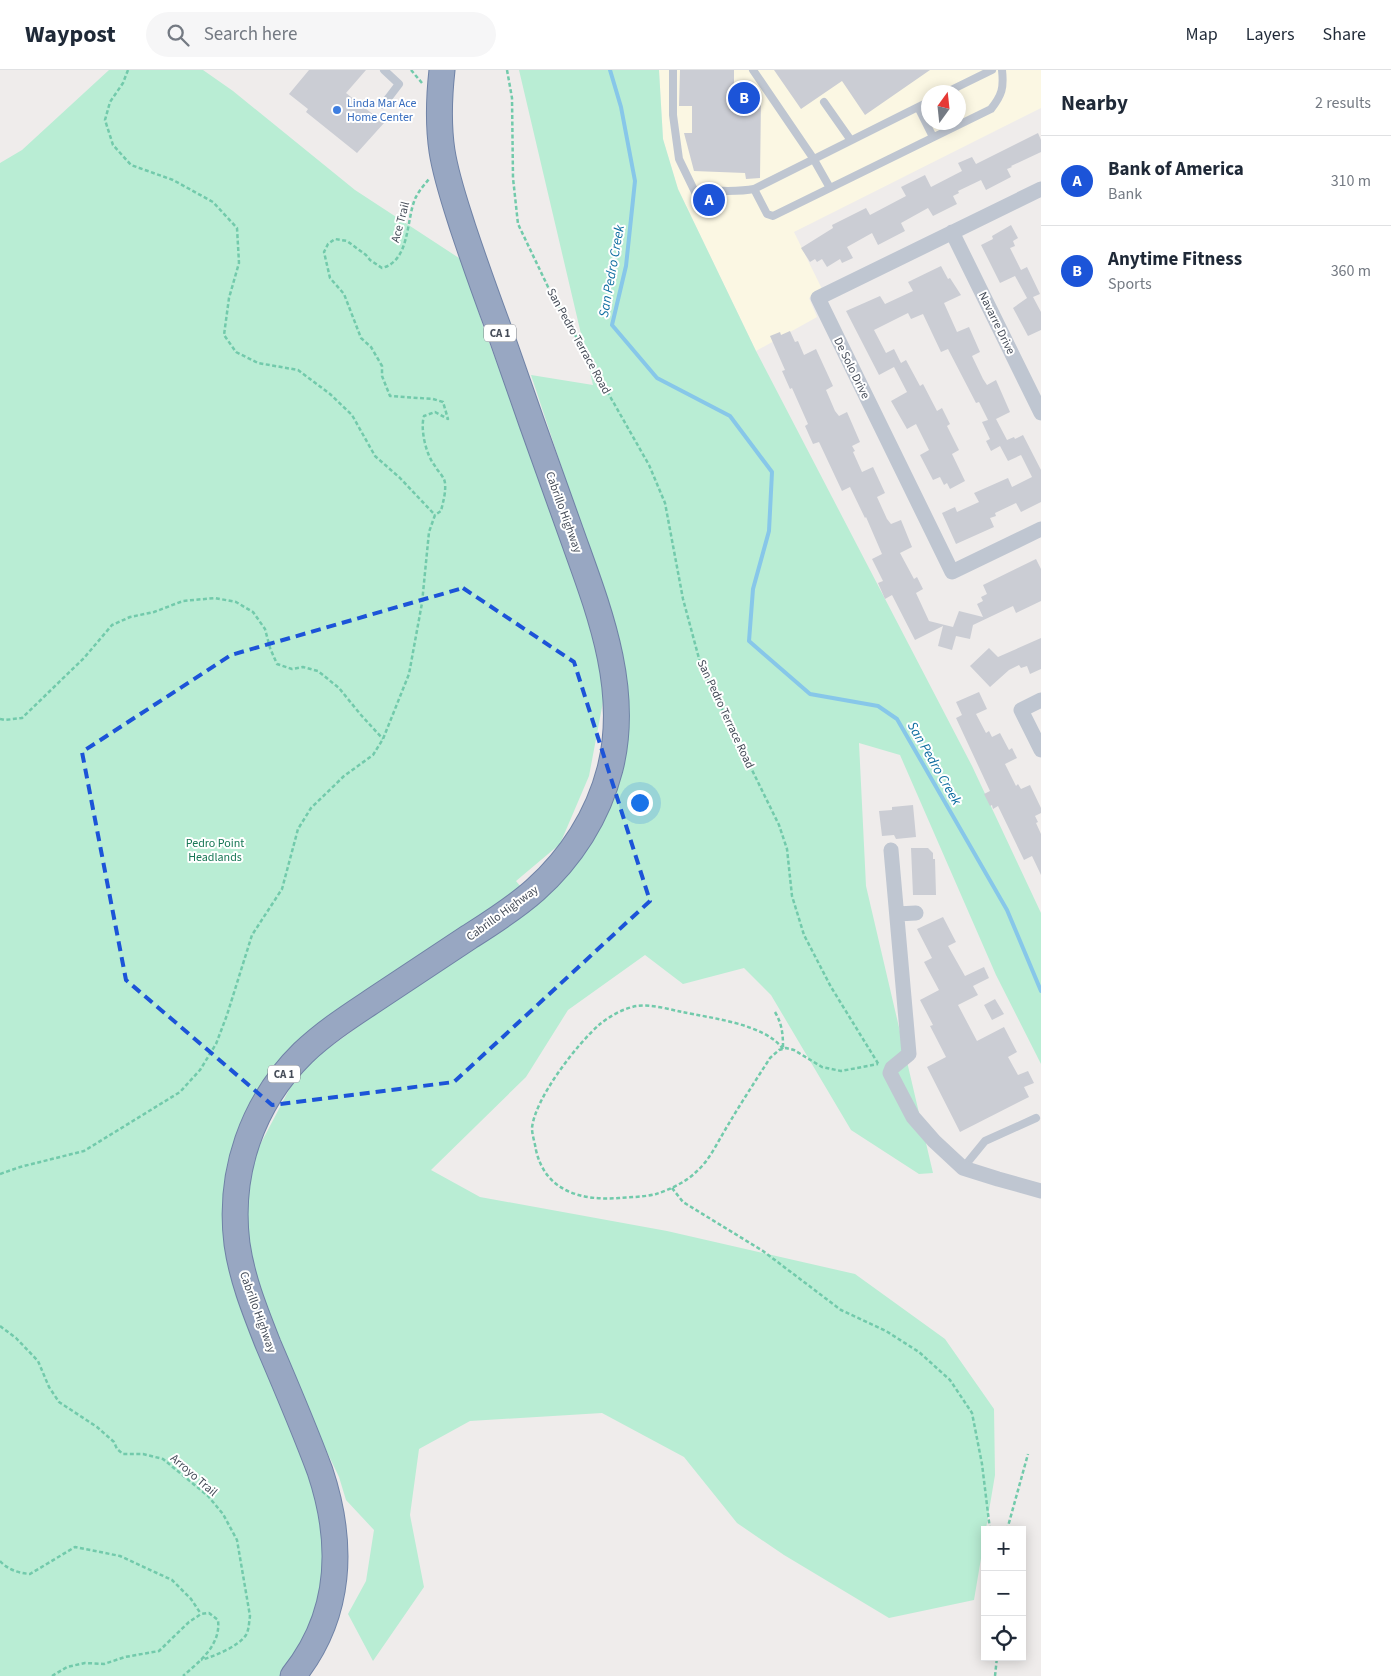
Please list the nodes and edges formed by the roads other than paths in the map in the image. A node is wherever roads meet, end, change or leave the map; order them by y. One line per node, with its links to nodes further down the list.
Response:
1 (384, 70): 9 (lane)
2 (673, 70): 16 (lane)
3 (753, 70): 14 (lane)
4 (992, 70): 7 (lane)
5 (1002, 70): 12 (lane)
6 (434, 79): 29 (highway, Cabrillo Highway / CA 1)
7 (961, 85)
8 (824, 102): 13 (lane)
9 (383, 105)
10 (921, 105): 11 (lane)
11 (918, 106): 12 (lane); 13 (lane)
12 (933, 137): 15 (lane)
13 (850, 139): 14 (lane)
14 (813, 158): 15 (lane); 16 (lane)
15 (830, 188): 16 (lane)
16 (754, 189)
17 (1041, 189): 18 (street, De Solo Drive)
18 (952, 232): 19 (street, Navarre Drive); 20 (street, De Solo Drive)
19 (1041, 413)
20 (1041, 529)
21 (1041, 700): 22 (street)
22 (1041, 750)
23 (891, 850): 25 (street)
24 (916, 913): 25 (street)
25 (897, 914): 27 (street)
26 (1036, 1118): 27 (lane)
27 (963, 1168): 28 (street)
28 (1041, 1191)
29 (292, 1676)

